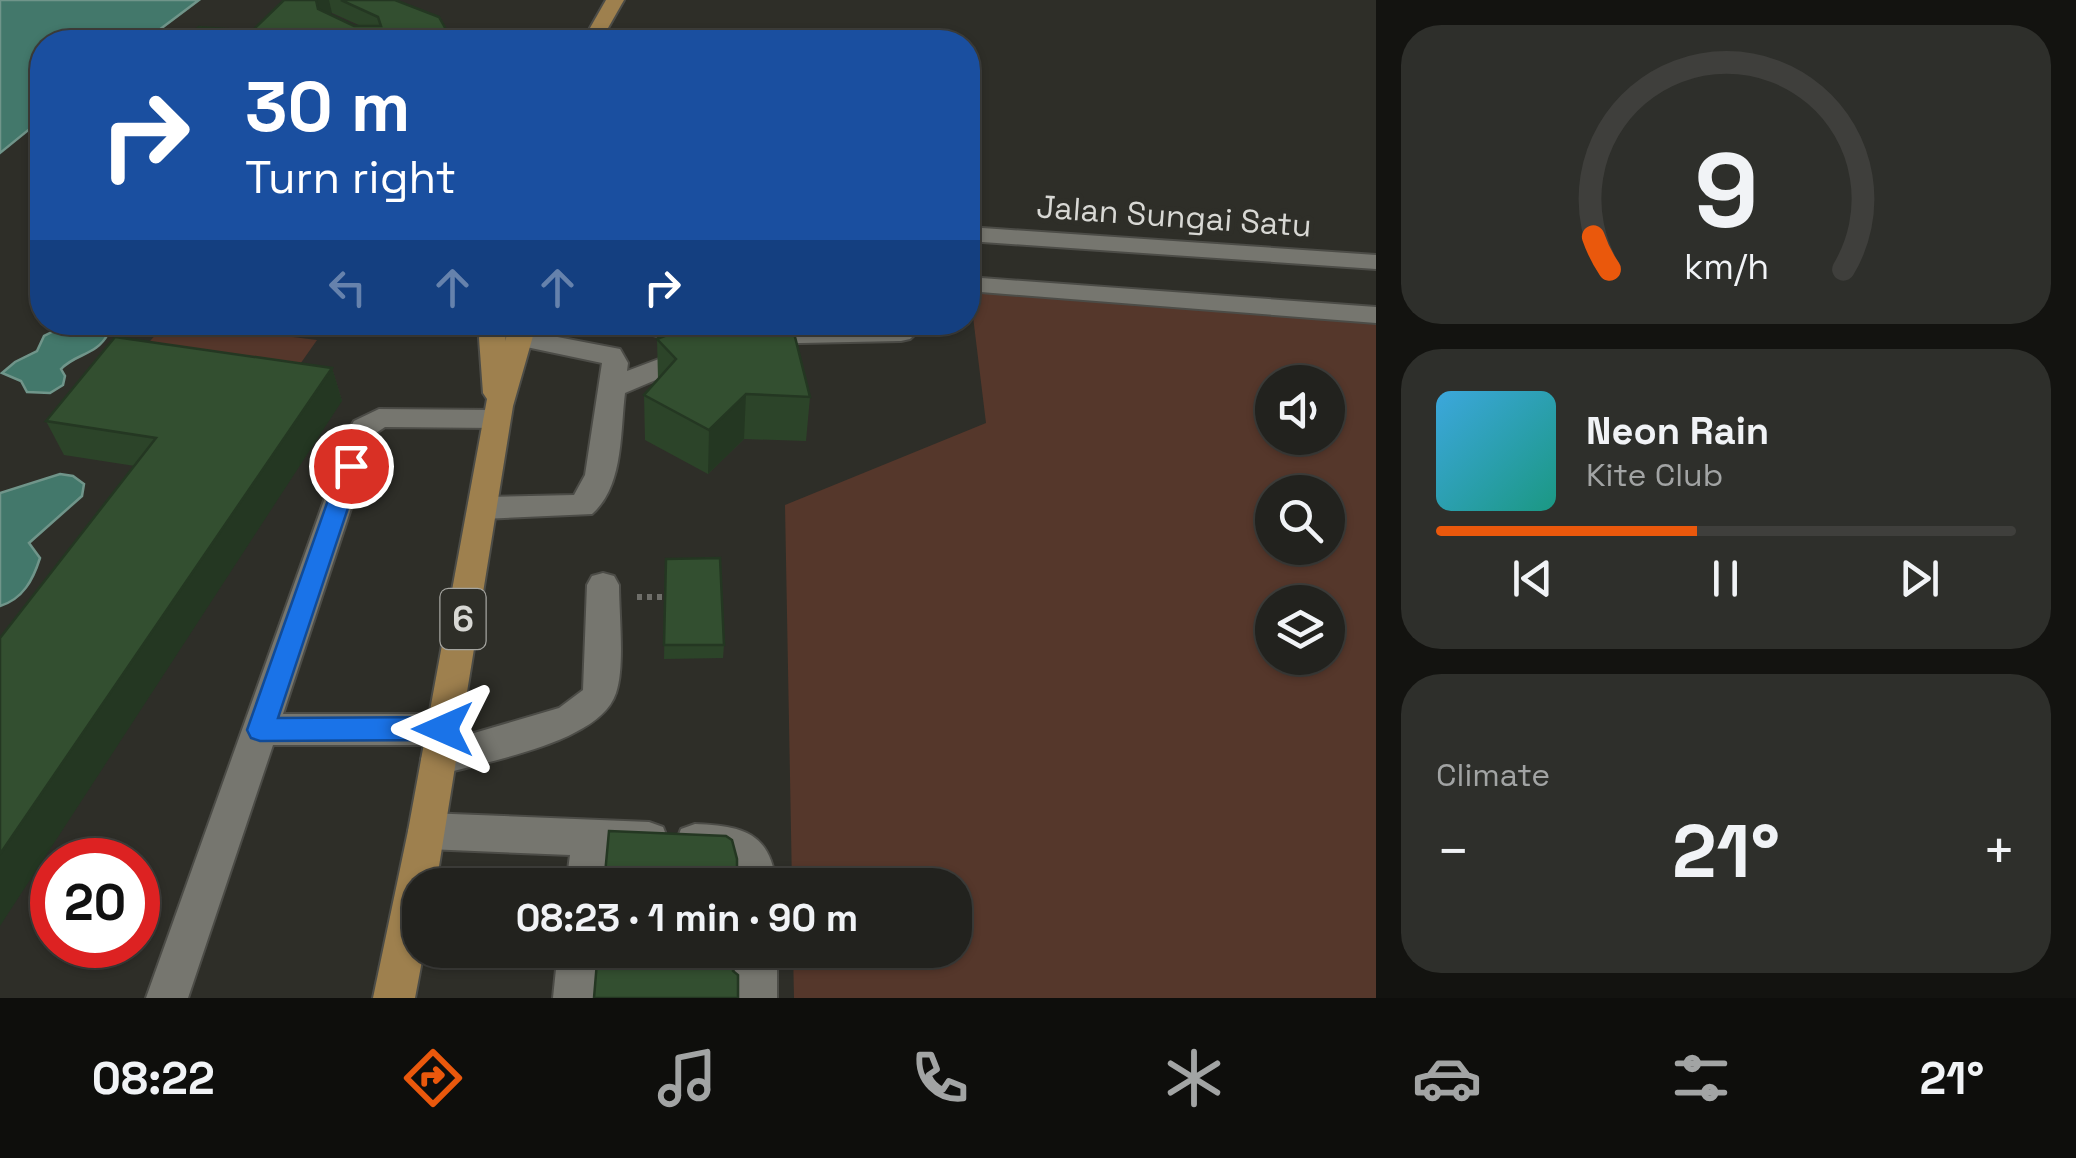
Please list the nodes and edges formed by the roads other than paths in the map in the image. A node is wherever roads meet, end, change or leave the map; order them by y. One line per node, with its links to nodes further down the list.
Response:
1 (615, 0): 3 (main road)
2 (627, 0): 4 (main road)
3 (604, 30)
4 (605, 30)
5 (980, 235): 6 (street, Jalan Sungai Satu)
6 (1376, 262)
7 (980, 285): 8 (street)
8 (1376, 315)
9 (493, 335): 14 (main road, 6)
10 (521, 335): 14 (main road, 6)
11 (541, 335): 13 (street)
12 (862, 335): 13 (street)
13 (611, 388): 15 (street)
14 (498, 413): 15 (main road, 6); 17 (street)
15 (483, 508): 18 (main road, 6)
16 (614, 591): 18 (street)
17 (260, 730): 18 (street); 25 (street)
18 (441, 744): 19 (main road, 6)
19 (428, 831): 20 (street); 26 (main road, 6)
20 (592, 838): 21 (street); 22 (street)
21 (588, 868)
22 (753, 868)
23 (577, 968): 27 (street)
24 (756, 968): 28 (street)
25 (167, 998)
26 (394, 998)
27 (574, 998)
28 (756, 998)

